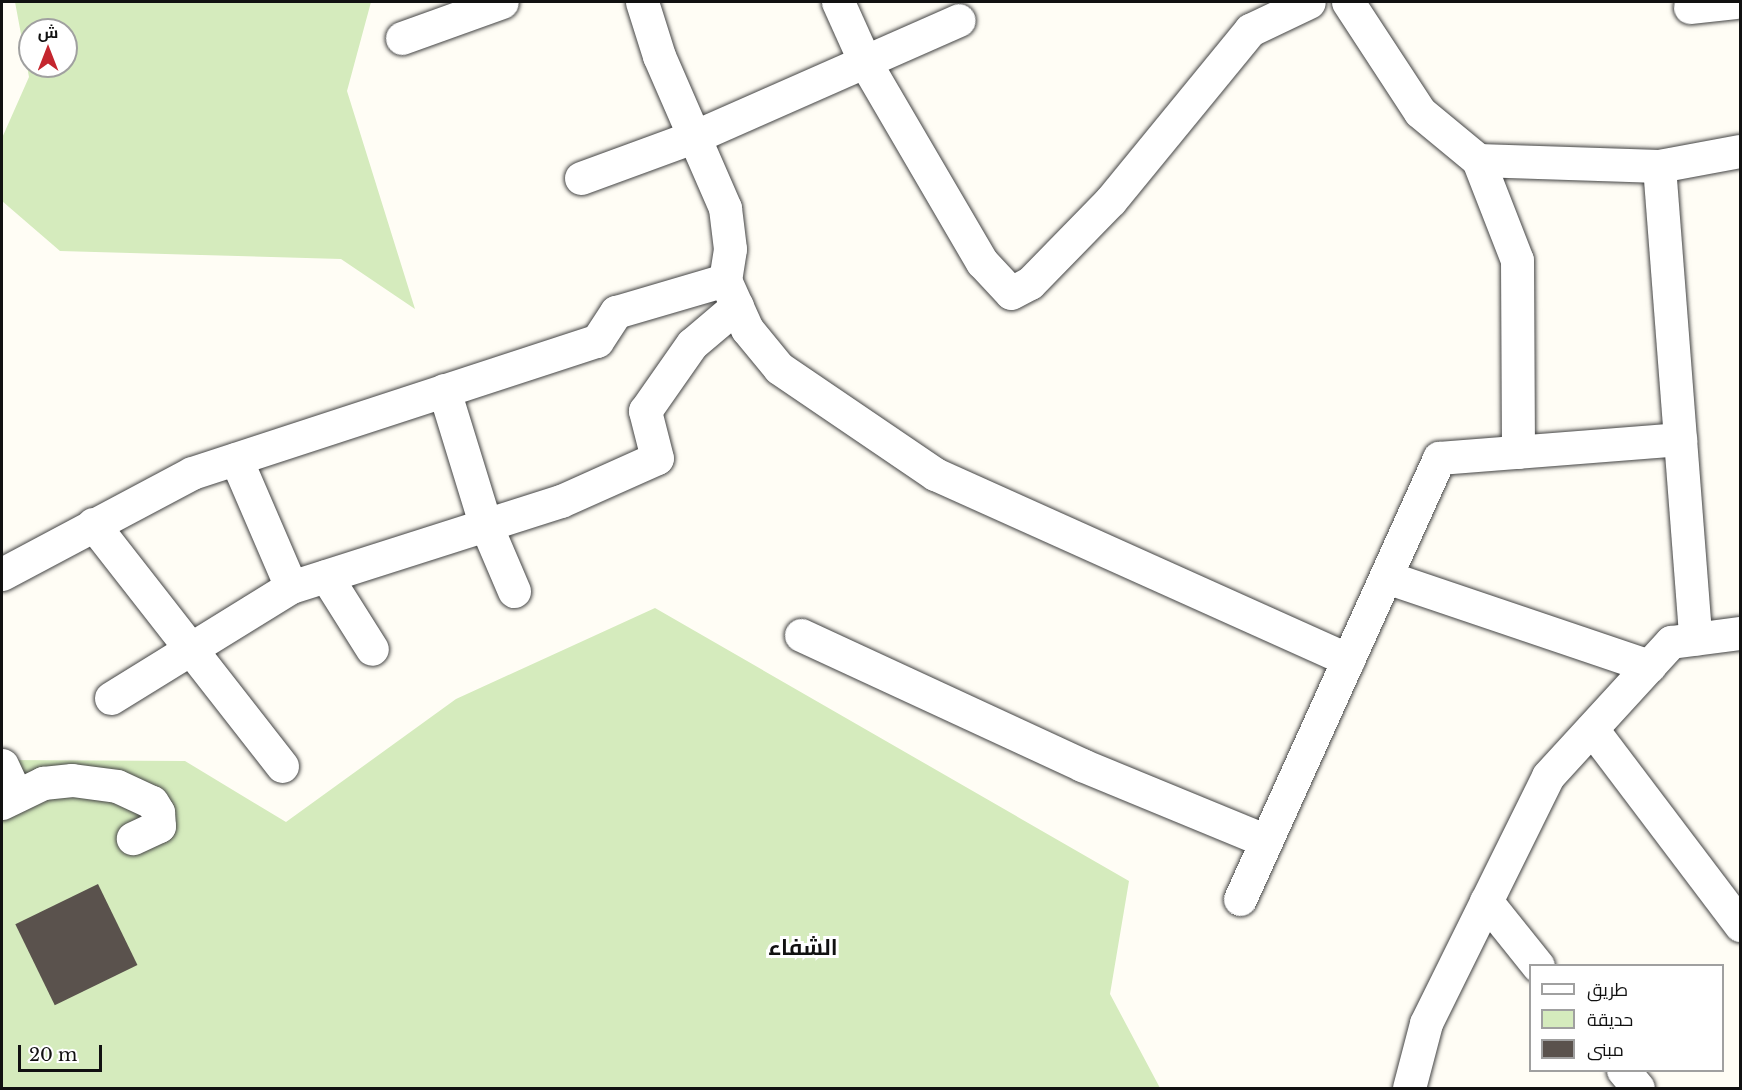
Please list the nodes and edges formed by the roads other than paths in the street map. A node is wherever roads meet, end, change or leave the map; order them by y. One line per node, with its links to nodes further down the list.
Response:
1 (502, 2): 9 (street)
2 (642, 2): 11 (street)
3 (838, 2): 10 (street)
4 (1309, 2): 10 (street)
5 (1735, 2): 7 (street)
6 (1358, 4): 13 (street)
7 (1690, 7)
8 (959, 20): 10 (street)
9 (402, 38)
10 (865, 62): 11 (street)
11 (696, 136): 15 (street); 16 (street)
12 (1740, 151): 14 (street)
13 (1478, 160): 14 (street); 19 (street)
14 (1659, 166): 18 (street)
15 (581, 178)
16 (731, 293): 17 (street); 21 (street); 33 (street)
17 (444, 390): 20 (street); 21 (street)
18 (1680, 439): 19 (street); 30 (street)
19 (1518, 452): 25 (street)
20 (236, 459): 22 (street); 26 (street)
21 (485, 523): 24 (street); 27 (street)
22 (93, 524): 23 (street); 31 (street)
23 (2, 574)
24 (326, 576): 26 (street); 32 (street)
25 (1386, 577): 33 (street); 34 (street)
26 (291, 587): 31 (street)
27 (514, 591)
28 (1740, 633): 30 (street)
29 (801, 635): 41 (street)
30 (1695, 639): 34 (street)
31 (189, 647): 35 (street); 38 (street)
32 (372, 649)
33 (1348, 660): 41 (street)
34 (1649, 666): 36 (street)
35 (111, 698)
36 (1592, 729): 43 (street); 44 (street)
37 (2, 765): 39 (street)
38 (282, 766)
39 (9, 799): 40 (street)
40 (133, 838)
41 (1266, 841): 42 (street)
42 (1240, 899)
43 (1486, 901): 45 (street); 47 (street)
44 (1740, 925)
45 (1536, 964)
46 (1624, 1072): 48 (street)
47 (1409, 1089)
48 (1638, 1089)

